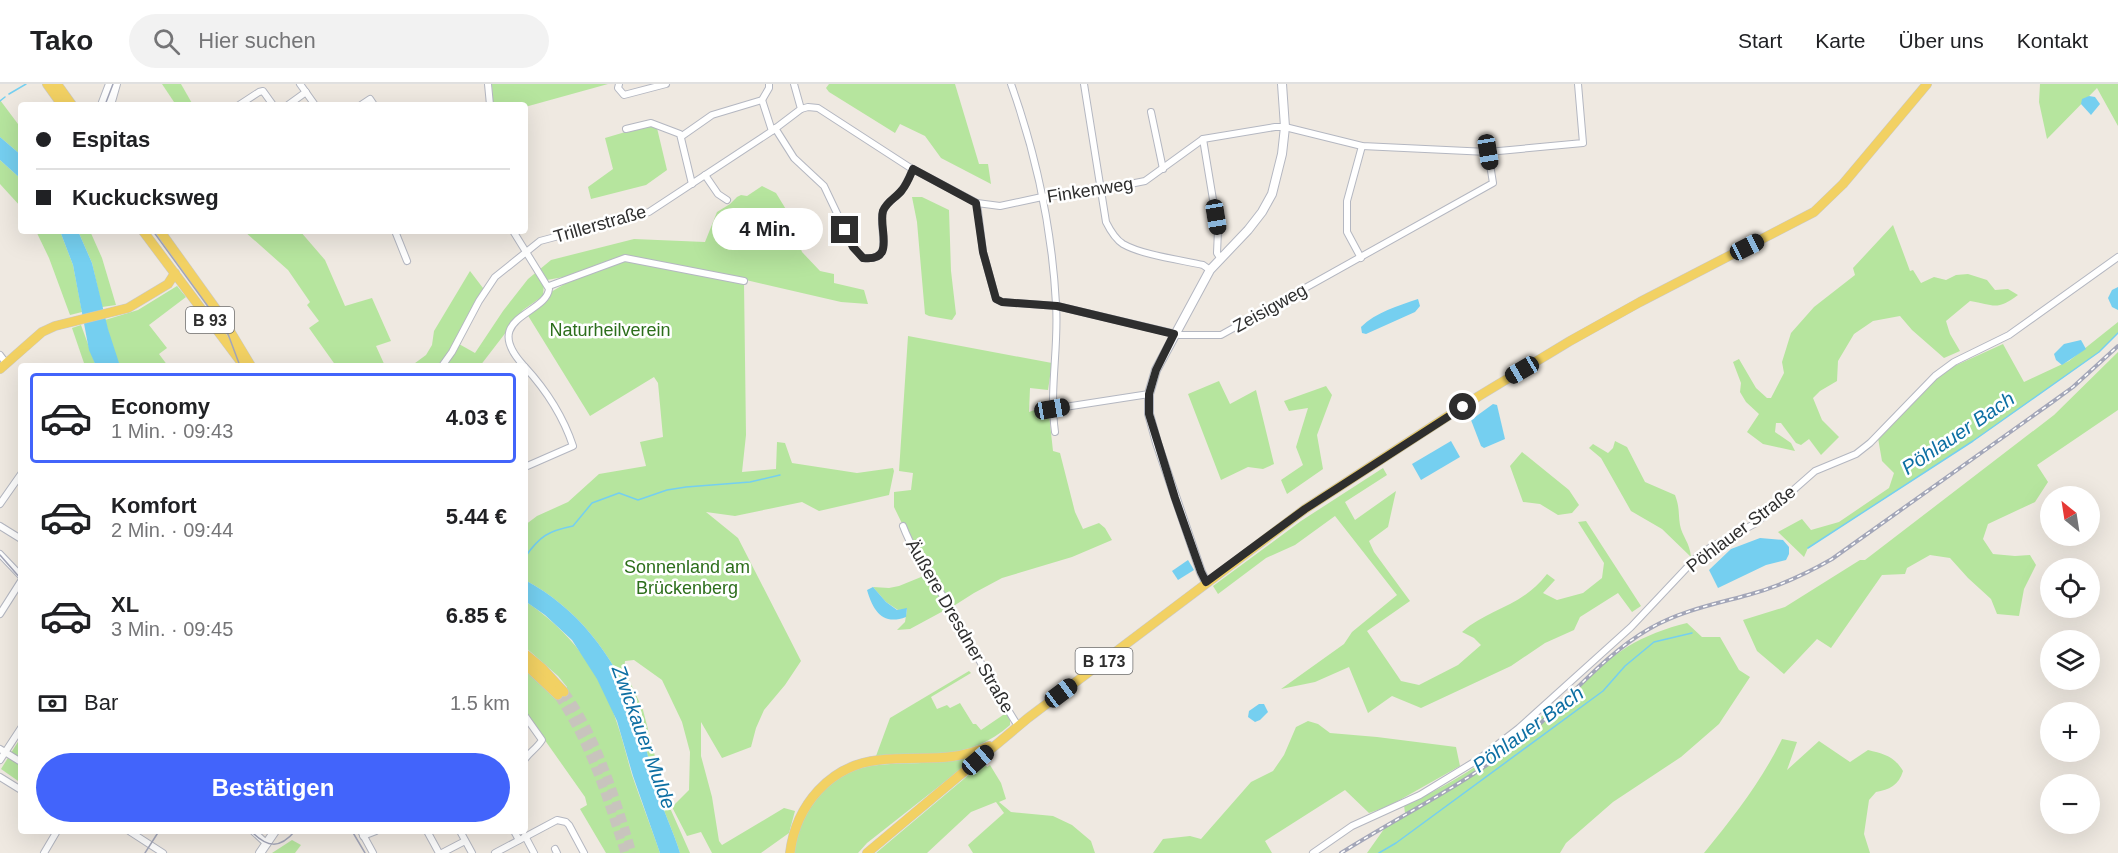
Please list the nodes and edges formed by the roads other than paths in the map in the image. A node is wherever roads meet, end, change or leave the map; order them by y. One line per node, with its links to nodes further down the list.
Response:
1 (47, 84): 18 (main road)
2 (57, 84): 19 (main road)
3 (110, 84): 20 (street)
4 (116, 84): 21 (street)
5 (300, 84): 16 (street)
6 (489, 84): 26 (street)
7 (618, 84): 8 (street)
8 (666, 84)
9 (769, 84): 17 (street)
10 (794, 84): 27 (street)
11 (1011, 84): 41 (street)
12 (1084, 84): 40 (street)
13 (1282, 84): 29 (street)
14 (1578, 84): 35 (street, Finkenweg)
15 (1927, 84): 78 (main road, Äußere Dresdner Straße / B 173)
16 (306, 92): 24 (street); 25 (street)
17 (762, 100): 31 (street); 32 (street)
18 (60, 102)
19 (70, 102)
20 (103, 102)
21 (111, 102)
22 (244, 102): 23 (street)
23 (271, 102)
24 (292, 102)
25 (313, 102)
26 (490, 102)
27 (801, 109): 31 (street, Trillerstraße); 36 (street, Finkenweg)
28 (1150, 112): 37 (street)
29 (1285, 128): 33 (street, Finkenweg); 34 (street, Finkenweg); 51 (street)
30 (626, 129): 32 (street)
31 (773, 130): 36 (street); 38 (street, Trillerstraße)
32 (682, 136): 39 (street)
33 (1203, 139): 37 (street, Finkenweg); 51 (street)
34 (1362, 146): 35 (street, Finkenweg); 50 (street)
35 (1488, 152): 50 (street, Zeisigweg)
36 (913, 169): 43 (street, Finkenweg)
37 (1163, 170): 40 (street, Finkenweg)
38 (705, 175): 39 (street, Trillerstraße); 42 (street)
39 (692, 184): 48 (street, Trillerstraße)
40 (1100, 190): 41 (street, Finkenweg); 54 (street)
41 (1042, 197): 43 (street, Finkenweg); 58 (street)
42 (727, 200)
43 (976, 203): 58 (street, Zeisigweg)
44 (145, 234): 55 (main road, B 93)
45 (162, 234): 53 (main road, B 93)
46 (396, 234): 52 (street)
47 (515, 234): 48 (street)
48 (526, 253): 57 (street); 63 (street, Trillerstraße)
49 (2118, 257): 115 (street, Pöhlauer Straße)
50 (1361, 258): 59 (street, Zeisigweg)
51 (1221, 259): 54 (street)
52 (407, 261)
53 (185, 266): 55 (main road); 62 (main road, B 93)
54 (1210, 270): 59 (street)
55 (175, 273): 61 (main road, B 93); 65 (main road)
56 (744, 281): 57 (street)
57 (549, 286): 64 (street)
58 (1057, 306): 59 (street, Zeisigweg); 68 (street)
59 (1174, 334): 67 (street)
60 (0, 355): 65 (street)
61 (242, 363)
62 (249, 363)
63 (444, 363)
64 (520, 363)
65 (3, 366)
66 (528, 372): 70 (street)
67 (1149, 394): 68 (street); 78 (street)
68 (1052, 409): 69 (street)
69 (1055, 432)
70 (528, 466)
71 (18, 478): 72 (street)
72 (0, 504)
73 (0, 526): 75 (street)
74 (903, 526): 84 (street, Äußere Dresdner Straße)
75 (18, 537)
76 (0, 554): 77 (street)
77 (18, 573)
78 (1206, 582): 84 (main road, Äußere Dresdner Straße / B 173)
79 (18, 587): 80 (street)
80 (0, 614)
81 (528, 656): 82 (main road)
82 (528, 667)
83 (528, 720): 87 (street)
84 (1018, 726): 88 (main road, Äußere Dresdner Straße / B 173)
85 (18, 732): 86 (street)
86 (2, 751): 89 (street); 90 (street)
87 (528, 754)
88 (974, 757): 113 (main road, Äußere Dresdner Straße / B 173); 114 (main road, Äußere Dresdner Straße / B 173)
89 (0, 760)
90 (18, 760)
91 (0, 777): 92 (street)
92 (18, 788)
93 (55, 834): 104 (street)
94 (134, 834): 105 (street)
95 (256, 834): 103 (street)
96 (273, 834): 103 (street)
97 (363, 834): 107 (street)
98 (429, 834): 108 (street)
99 (462, 834): 102 (street)
100 (517, 834): 101 (street)
101 (522, 838): 110 (street); 111 (street); 112 (street)
102 (465, 841): 108 (street); 109 (street)
103 (267, 844): 106 (street)
104 (44, 853)
105 (163, 853)
106 (260, 853)
107 (373, 853)
108 (441, 853)
109 (472, 853)
110 (495, 853)
111 (534, 853)
112 (584, 853)
113 (790, 853)
114 (867, 853)
115 (1313, 853)

